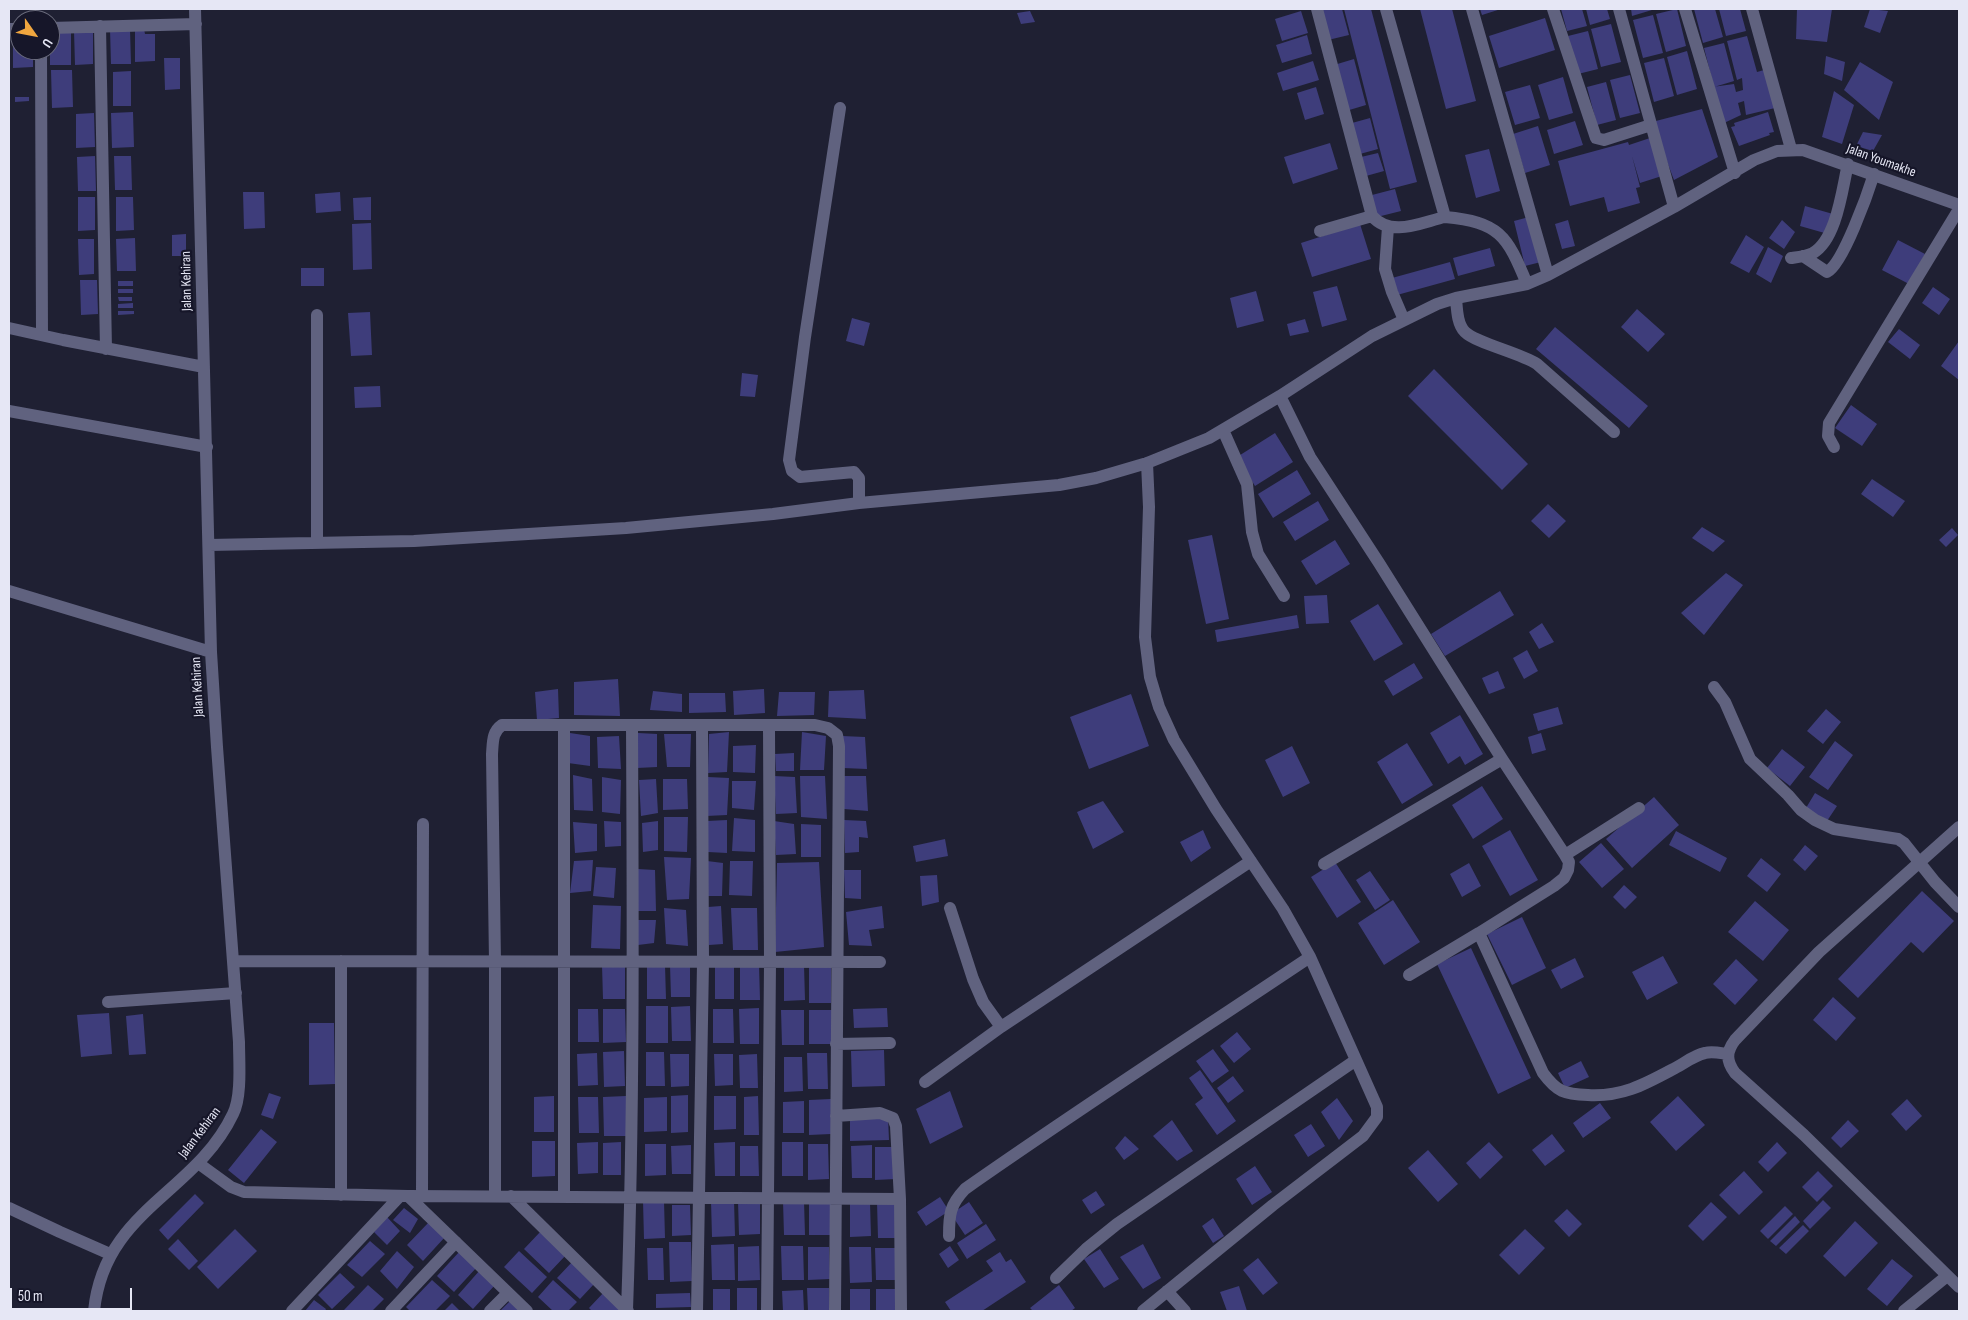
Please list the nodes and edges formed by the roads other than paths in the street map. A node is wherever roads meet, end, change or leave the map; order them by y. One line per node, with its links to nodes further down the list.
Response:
1 (195, 9): 9 (street, Jalan Kehiran)
2 (1317, 9): 22 (street)
3 (1386, 9): 23 (street)
4 (1472, 9): 26 (street)
5 (1553, 9): 14 (street)
6 (1619, 9): 14 (street)
7 (1685, 9): 17 (street)
8 (1752, 9): 15 (street)
9 (196, 24): 10 (street); 34 (street, Jalan Kehiran)
10 (100, 26): 11 (street); 33 (street)
11 (60, 28)
12 (42, 60): 32 (street)
13 (840, 108): 42 (street)
14 (1652, 125): 20 (street)
15 (1791, 149): 16 (street, Jalan Youmakhe); 17 (street)
16 (1848, 164): 18 (street, Jalan Youmakhe); 18 (street)
17 (1735, 173): 20 (street)
18 (1874, 174): 19 (street, Jalan Youmakhe)
19 (1959, 205)
20 (1674, 207): 26 (street)
21 (1959, 209): 39 (street)
22 (1372, 216): 24 (street); 25 (street)
23 (1445, 217): 24 (street); 27 (street)
24 (1388, 227): 30 (street)
25 (1320, 230)
26 (1548, 275): 27 (street)
27 (1527, 284): 28 (street)
28 (1456, 298): 30 (street); 37 (street)
29 (317, 315): 43 (street)
30 (1404, 320): 35 (street)
31 (9, 328): 32 (street)
32 (42, 335): 33 (street)
33 (106, 349): 34 (street)
34 (204, 366): 40 (street, Jalan Kehiran)
35 (1285, 406): 38 (street); 53 (street)
36 (9, 411): 40 (street)
37 (1614, 432)
38 (1225, 435): 41 (street); 46 (street)
39 (1834, 447)
40 (207, 448): 44 (street, Jalan Kehiran)
41 (1147, 463): 42 (street); 58 (street)
42 (859, 503): 43 (street)
43 (317, 542): 44 (street)
44 (209, 545): 47 (street, Jalan Kehiran)
45 (9, 591): 47 (street)
46 (1284, 596)
47 (211, 652): 65 (street, Jalan Kehiran)
48 (1714, 687): 59 (street)
49 (564, 725): 50 (street); 68 (street); 69 (street)
50 (632, 725): 51 (street); 70 (street)
51 (702, 726): 52 (street); 73 (street)
52 (769, 726): 71 (street); 74 (street)
53 (1502, 759): 57 (street); 60 (street)
54 (1639, 808): 57 (street)
55 (422, 824): 67 (street)
56 (1959, 827): 59 (street)
57 (1565, 854): 63 (street)
58 (1251, 861): 64 (street); 78 (street)
59 (1921, 862): 61 (street); 81 (street)
60 (1324, 864)
61 (1959, 907)
62 (950, 908): 78 (street)
63 (1479, 933): 75 (street); 81 (street)
64 (1310, 957): 82 (street); 98 (street)
65 (233, 961): 66 (street); 76 (street, Jalan Kehiran)
66 (341, 961): 67 (street); 86 (street)
67 (422, 962): 68 (street); 88 (street)
68 (496, 962): 69 (street); 89 (street)
69 (564, 962): 70 (street); 91 (street)
70 (633, 962): 73 (street); 92 (street)
71 (836, 962): 72 (street); 74 (street); 80 (street)
72 (880, 962)
73 (704, 963): 74 (street); 93 (street)
74 (770, 963): 94 (street)
75 (1409, 975)
76 (236, 993): 77 (street); 85 (street, Jalan Kehiran)
77 (108, 1002)
78 (1001, 1027): 83 (street)
79 (890, 1043): 80 (street)
80 (836, 1044): 84 (street)
81 (1727, 1054): 101 (street)
82 (1356, 1060): 102 (street); 104 (street)
83 (924, 1082)
84 (836, 1116): 95 (street); 96 (street)
85 (198, 1163): 86 (street); 100 (street, Jalan Kehiran)
86 (341, 1194): 87 (street)
87 (404, 1196): 88 (street); 99 (street); 108 (street)
88 (422, 1196): 89 (street)
89 (494, 1196): 90 (street)
90 (511, 1196): 91 (street); 106 (street)
91 (564, 1197): 92 (street)
92 (631, 1197): 93 (street); 106 (street)
93 (700, 1198): 94 (street); 112 (street)
94 (768, 1198): 95 (street); 113 (street)
95 (835, 1198): 96 (street); 114 (street)
96 (900, 1199): 115 (street)
97 (9, 1208): 100 (street)
98 (949, 1236)
99 (456, 1242): 105 (street); 109 (street)
100 (110, 1254): 107 (street, Jalan Kehiran)
101 (1947, 1276): 103 (street); 118 (street)
102 (1056, 1278)
103 (1959, 1287)
104 (1167, 1291): 116 (street); 117 (street)
105 (508, 1293): 110 (street); 111 (street)
106 (627, 1310)
107 (94, 1311)
108 (292, 1311)
109 (391, 1311)
110 (490, 1311)
111 (526, 1311)
112 (697, 1311)
113 (767, 1311)
114 (835, 1311)
115 (901, 1311)
116 (1143, 1311)
117 (1185, 1311)
118 (1904, 1311)

